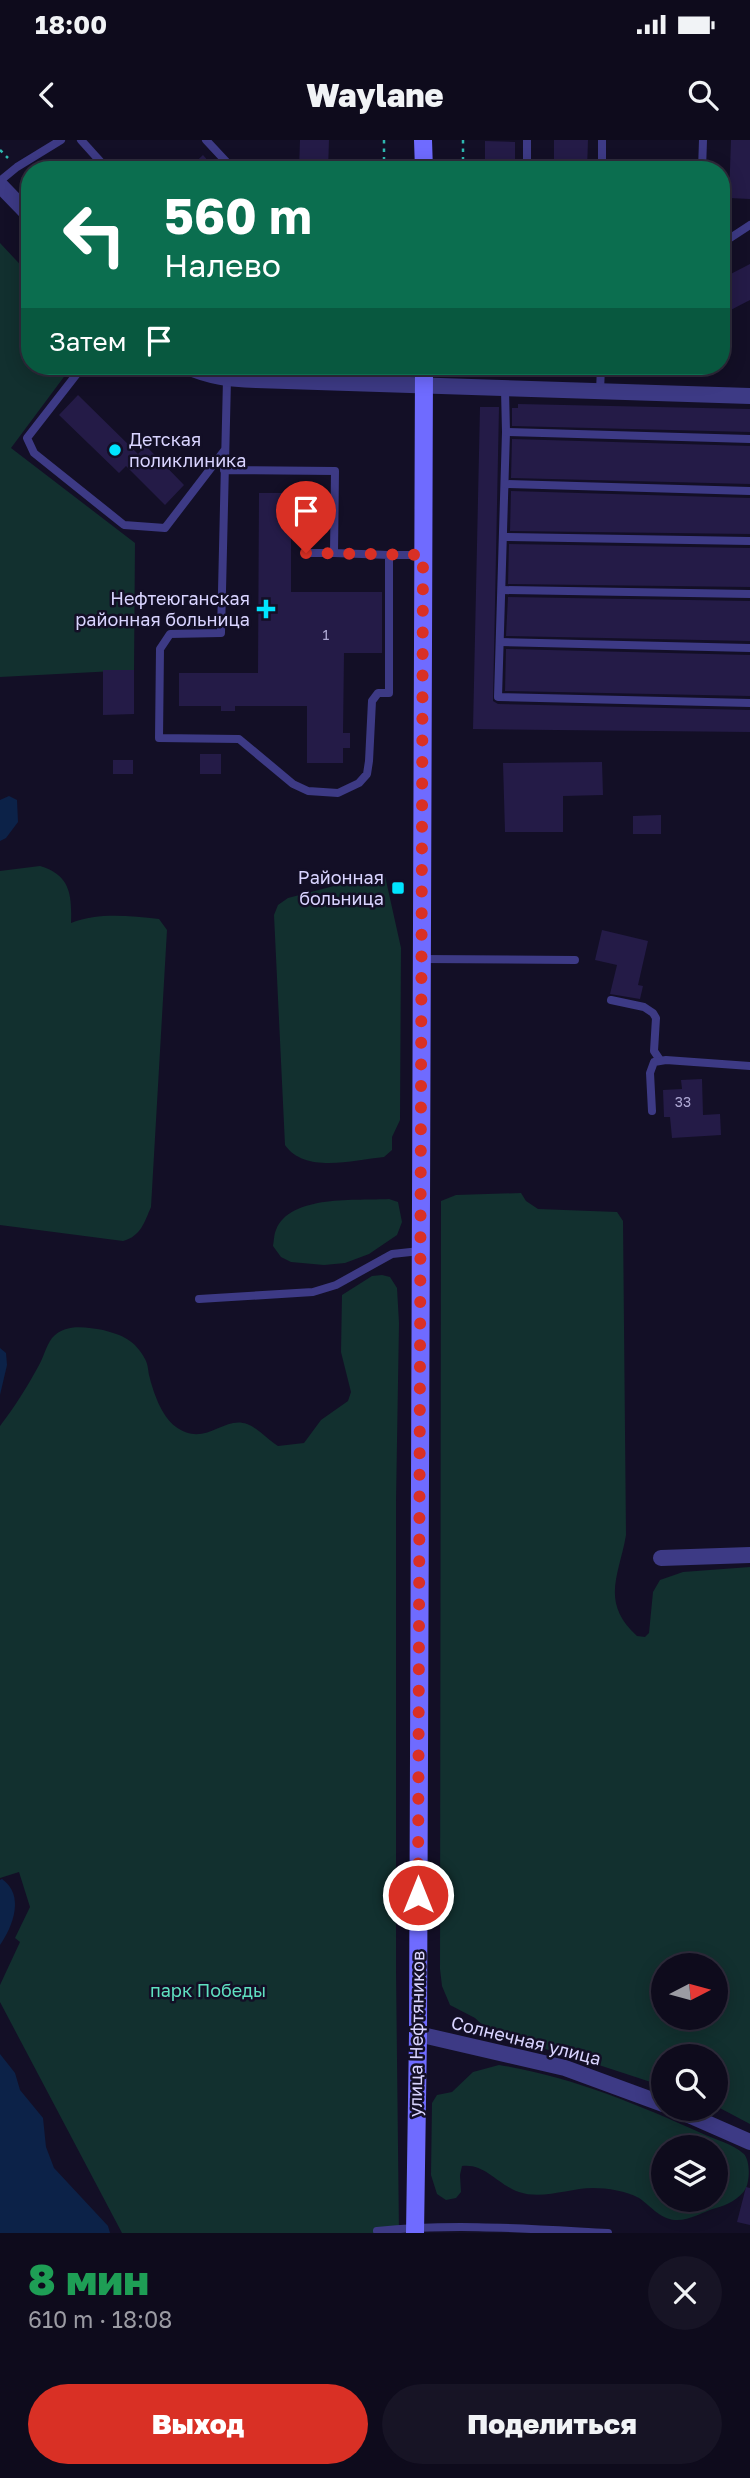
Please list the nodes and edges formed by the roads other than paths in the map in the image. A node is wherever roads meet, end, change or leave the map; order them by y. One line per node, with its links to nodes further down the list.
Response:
1 (61, 140): 8 (lane)
2 (80, 140): 9 (lane)
3 (206, 140): 10 (lane)
4 (423, 140): 11 (street)
5 (527, 140): 12 (lane)
6 (603, 140): 13 (lane)
7 (703, 140): 14 (lane)
8 (27, 161)
9 (100, 161)
10 (226, 161)
11 (424, 161)
12 (527, 161)
13 (602, 161)
14 (702, 161)
15 (21, 165): 16 (lane)
16 (0, 183): 17 (street)
17 (21, 206)
18 (747, 227): 19 (lane); 20 (lane)
19 (750, 237)
20 (730, 238)
21 (76, 375): 32 (lane)
22 (208, 375): 25 (street)
23 (424, 375): 26 (street, улица Нефтяников)
24 (601, 375): 28 (lane)
25 (226, 379): 26 (street); 32 (lane)
26 (424, 387): 27 (street); 41 (street, улица Нефтяников)
27 (505, 390): 28 (street); 30 (lane)
28 (600, 392): 29 (street)
29 (750, 396)
30 (506, 432): 31 (lane); 34 (lane)
31 (750, 439)
32 (224, 451): 33 (lane)
33 (224, 470): 39 (lane); 40 (lane)
34 (505, 484): 35 (lane); 36 (lane)
35 (750, 491)
36 (503, 537): 37 (lane); 42 (lane)
37 (750, 541)
38 (306, 553): 39 (lane)
39 (334, 553): 40 (lane)
40 (389, 555): 41 (lane)
41 (423, 555): 47 (street, улица Нефтяников)
42 (502, 590): 43 (lane); 44 (lane)
43 (750, 594)
44 (500, 642): 45 (lane); 46 (lane)
45 (750, 648)
46 (750, 702)
47 (421, 959): 48 (lane); 53 (street, улица Нефтяников)
48 (575, 960)
49 (611, 1000): 50 (lane)
50 (660, 1060): 51 (lane); 52 (lane)
51 (750, 1066)
52 (652, 1111)
53 (420, 1251): 54 (lane); 57 (street, улица Нефтяников)
54 (198, 1299)
55 (750, 1555): 56 (street)
56 (662, 1558)
57 (418, 2034): 58 (street, Солнечная улица); 61 (street, улица Нефтяников)
58 (651, 2100)
59 (702, 2121): 60 (street)
60 (750, 2142)
61 (415, 2230): 62 (lane); 63 (lane)
62 (377, 2231)
63 (535, 2231): 64 (lane)
64 (608, 2233)

